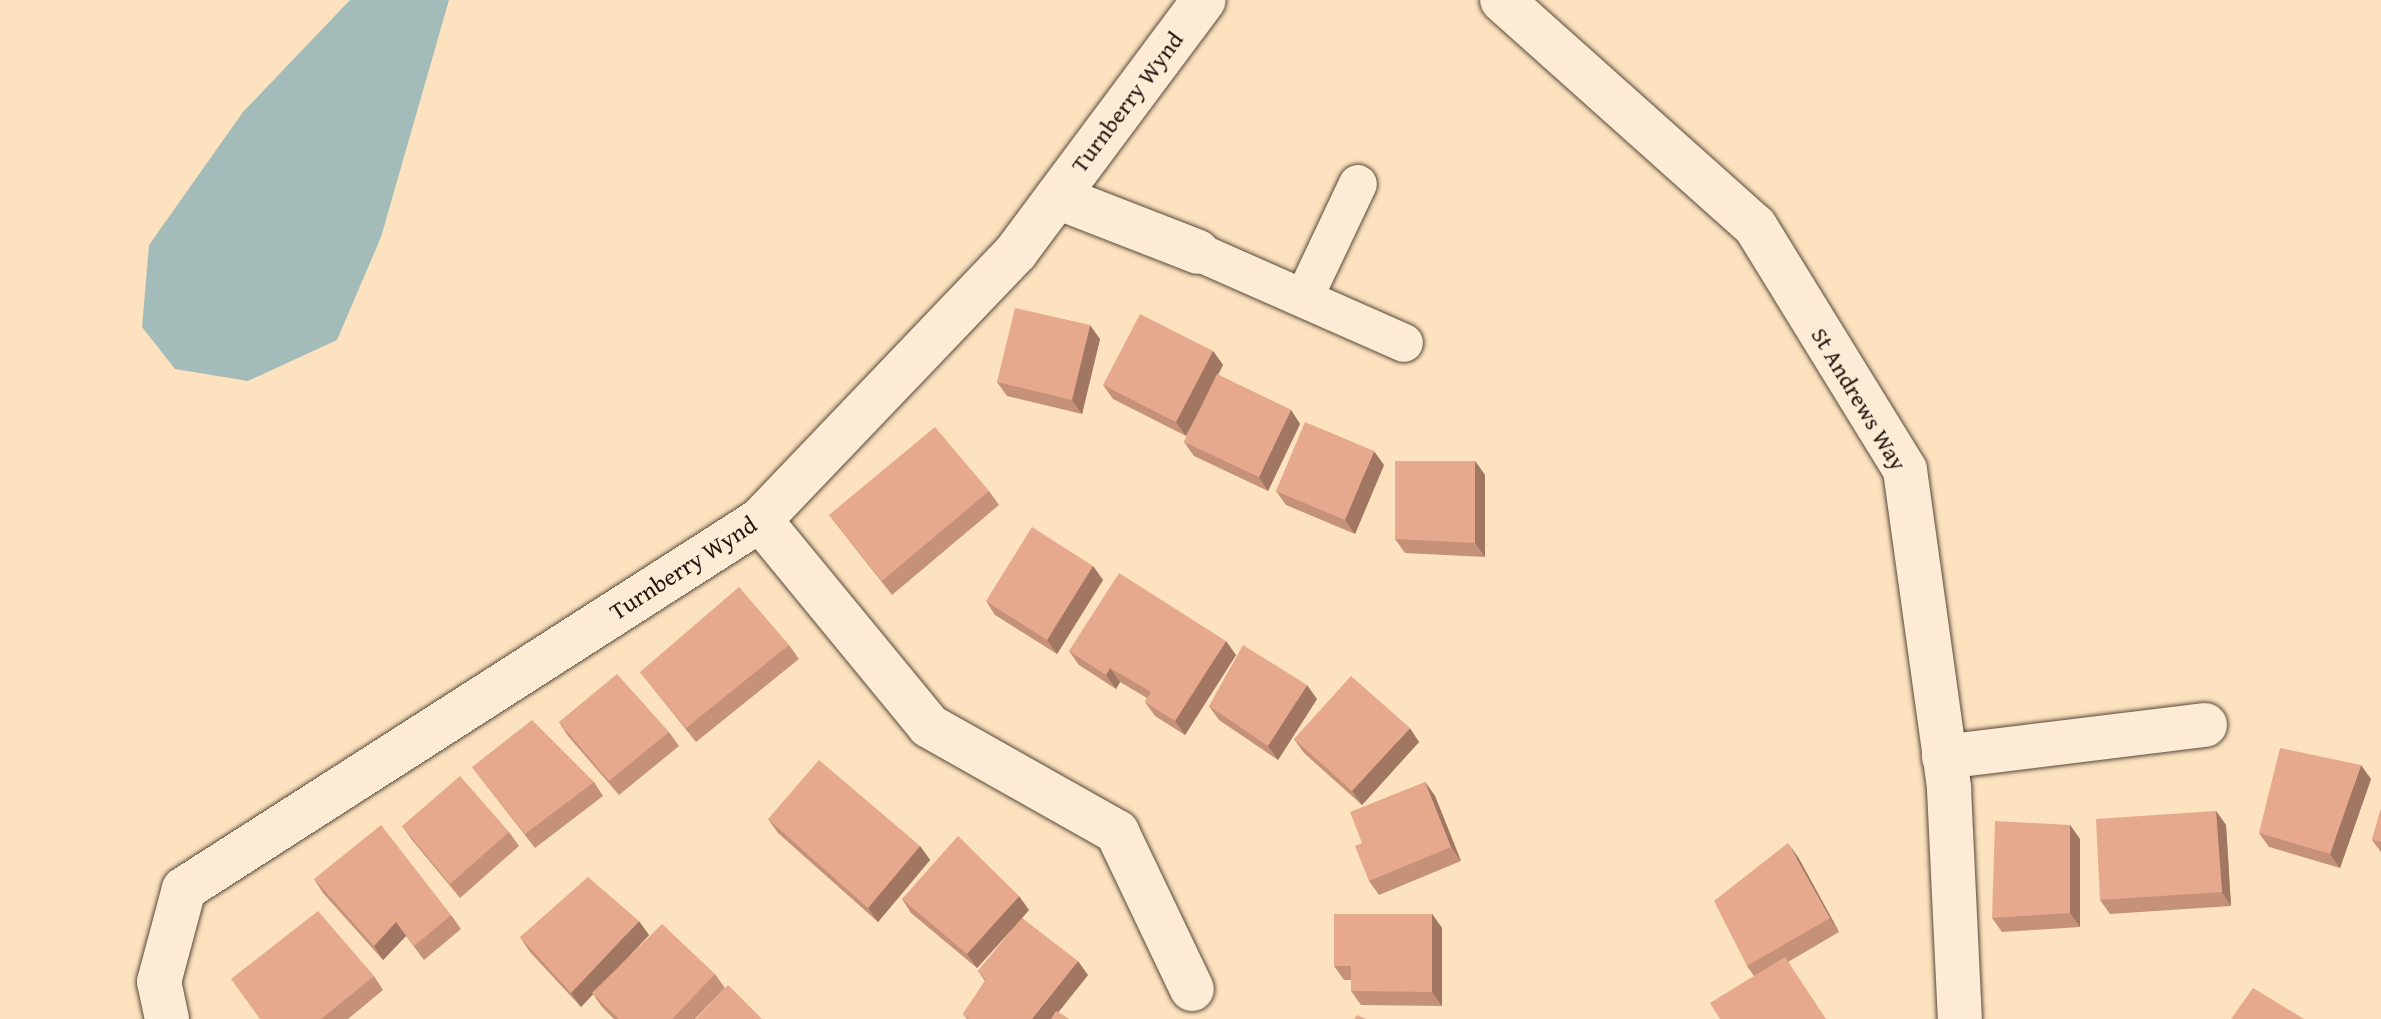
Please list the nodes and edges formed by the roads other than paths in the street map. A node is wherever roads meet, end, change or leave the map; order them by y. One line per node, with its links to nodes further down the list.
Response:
1 (1204, 0): 4 (street, Turnberry Wynd)
2 (1502, 0): 10 (street, St Andrews Way)
3 (1358, 184): 6 (lane)
4 (1057, 197): 5 (street); 8 (street, Turnberry Wynd)
5 (1198, 252): 6 (lane)
6 (1304, 298): 7 (lane)
7 (1404, 343)
8 (760, 520): 11 (street); 12 (street, Turnberry Wynd)
9 (2205, 725): 10 (street)
10 (1944, 757): 13 (street, St Andrews Way)
11 (1192, 989)
12 (167, 1019)
13 (1960, 1019)

